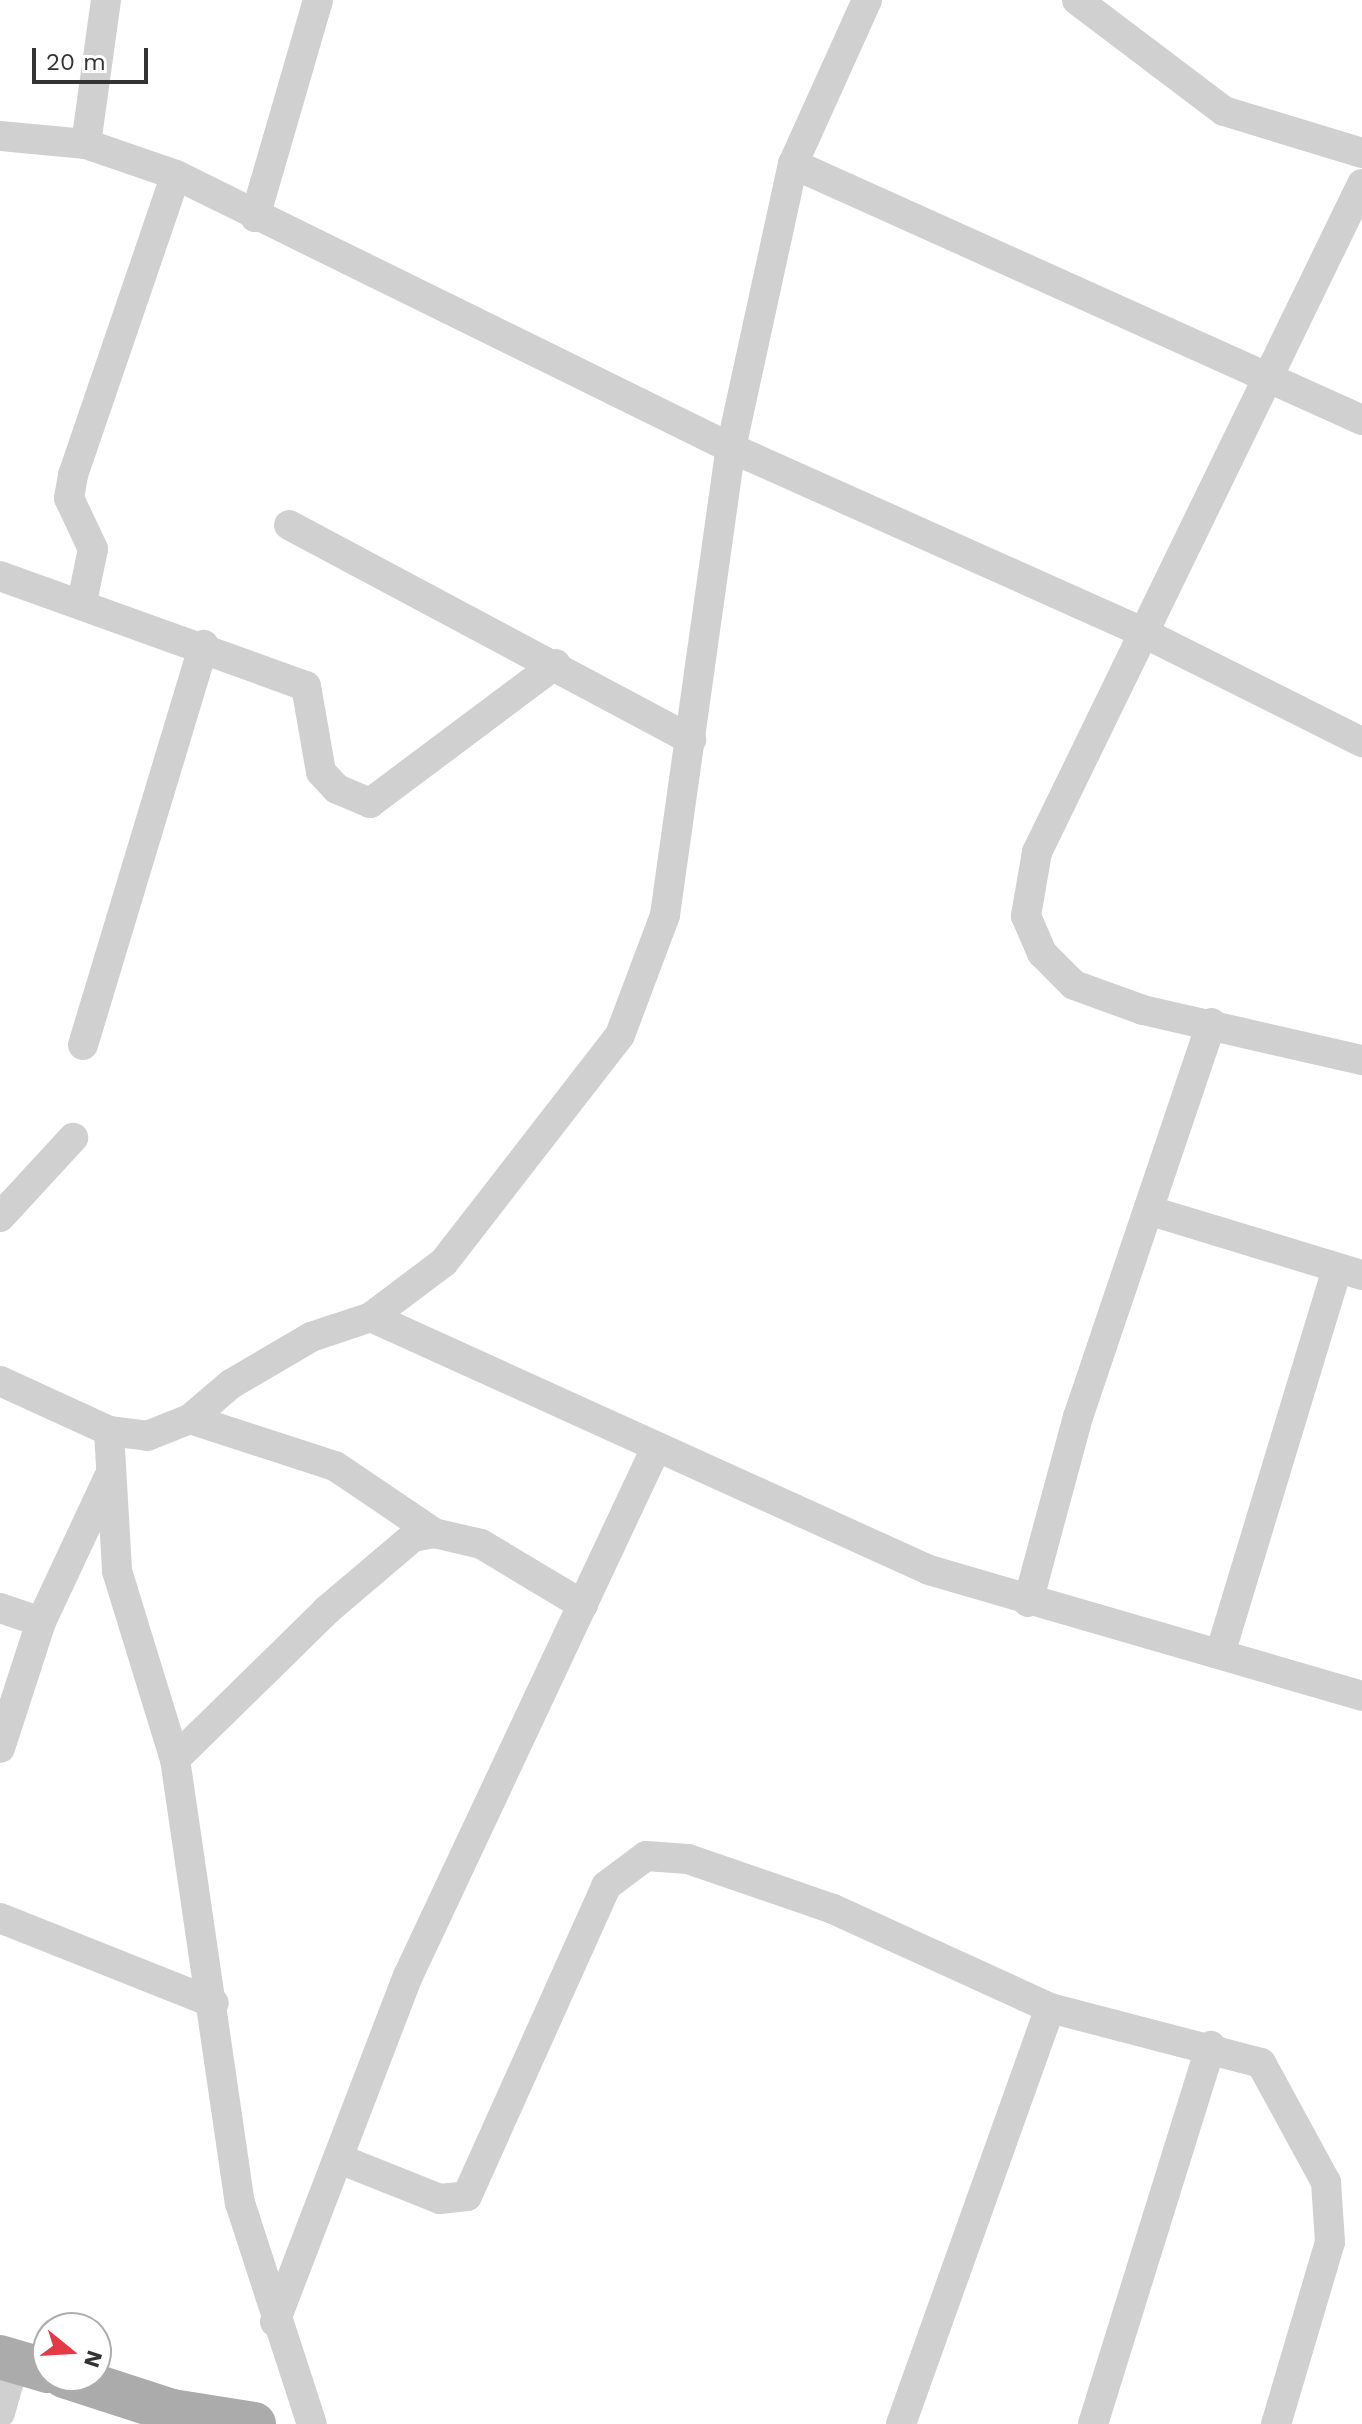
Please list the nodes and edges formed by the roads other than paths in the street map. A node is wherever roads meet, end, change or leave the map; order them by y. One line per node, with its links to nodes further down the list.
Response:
1 (106, 0): 6 (street)
2 (318, 0): 11 (street)
3 (867, 0): 8 (street)
4 (1077, 0): 7 (street)
5 (0, 136): 6 (street)
6 (86, 144): 9 (street)
7 (1362, 153)
8 (793, 164): 12 (street); 14 (street)
9 (176, 175): 11 (street); 17 (street)
10 (1362, 184): 12 (street)
11 (255, 217): 14 (street)
12 (1271, 379): 13 (street); 18 (street)
13 (1362, 420)
14 (731, 448): 18 (street); 21 (street)
15 (289, 525): 20 (street)
16 (0, 576): 17 (street)
17 (82, 602): 19 (street)
18 (1142, 632): 22 (street); 23 (street)
19 (204, 645): 20 (street); 24 (street)
20 (556, 664): 21 (street)
21 (691, 740): 30 (street)
22 (1362, 742)
23 (1211, 1023): 25 (street); 27 (street)
24 (83, 1045)
25 (1362, 1060)
26 (73, 1138): 28 (street)
27 (1151, 1211): 29 (street); 37 (street)
28 (0, 1217)
29 (1350, 1271): 41 (street)
30 (371, 1317): 32 (street); 34 (street)
31 (0, 1381): 33 (street)
32 (190, 1419): 33 (street); 36 (street)
33 (109, 1431): 35 (street)
34 (656, 1448): 37 (street); 38 (street)
35 (108, 1479): 40 (street); 44 (street)
36 (434, 1533): 38 (street); 44 (street)
37 (1028, 1602): 41 (street)
38 (583, 1605): 49 (street)
39 (0, 1608): 40 (street)
40 (41, 1622): 43 (street)
41 (1220, 1654): 42 (street)
42 (1362, 1696)
43 (0, 1748)
44 (175, 1759): 46 (street)
45 (0, 1918): 46 (street)
46 (214, 2003): 50 (street)
47 (1050, 2008): 48 (street); 49 (street); 57 (street)
48 (1211, 2046): 58 (street); 59 (street)
49 (342, 2160): 50 (street)
50 (275, 2322): 56 (street)
51 (21, 2363): 53 (street)
52 (105, 2392): 54 (main road)
53 (0, 2413)
54 (170, 2417): 55 (main road)
55 (254, 2424)
56 (312, 2424)
57 (901, 2424)
58 (1093, 2424)
59 (1276, 2424)

